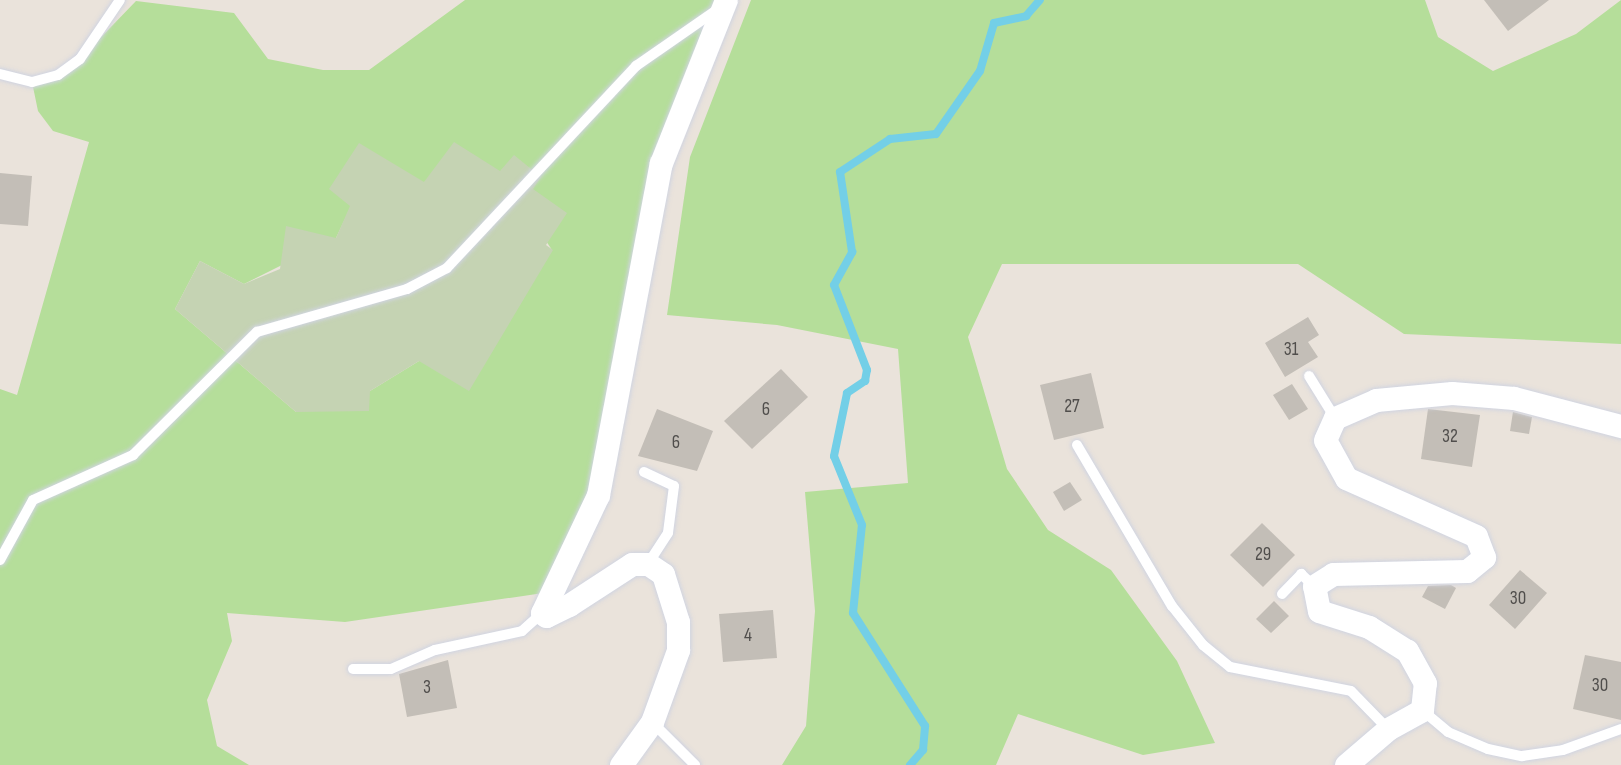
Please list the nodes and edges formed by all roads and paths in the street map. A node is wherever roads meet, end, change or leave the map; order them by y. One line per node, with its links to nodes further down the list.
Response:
1 (120, 0): 3 (lane)
2 (724, 3): 9 (lane); 13 (street)
3 (0, 74)
4 (1309, 376): 5 (lane)
5 (1335, 418): 6 (street); 11 (street)
6 (1621, 426)
7 (1077, 445): 17 (lane)
8 (644, 472): 10 (lane)
9 (0, 560)
10 (648, 564): 13 (street); 16 (street)
11 (1314, 586): 12 (lane); 15 (street)
12 (1282, 594)
13 (542, 613): 14 (lane)
14 (353, 669)
15 (1422, 710): 17 (street); 18 (lane)
16 (652, 722): 19 (street); 20 (lane)
17 (1388, 729): 21 (street)
18 (1621, 729)
19 (621, 765)
20 (695, 765)
21 (1346, 765)

